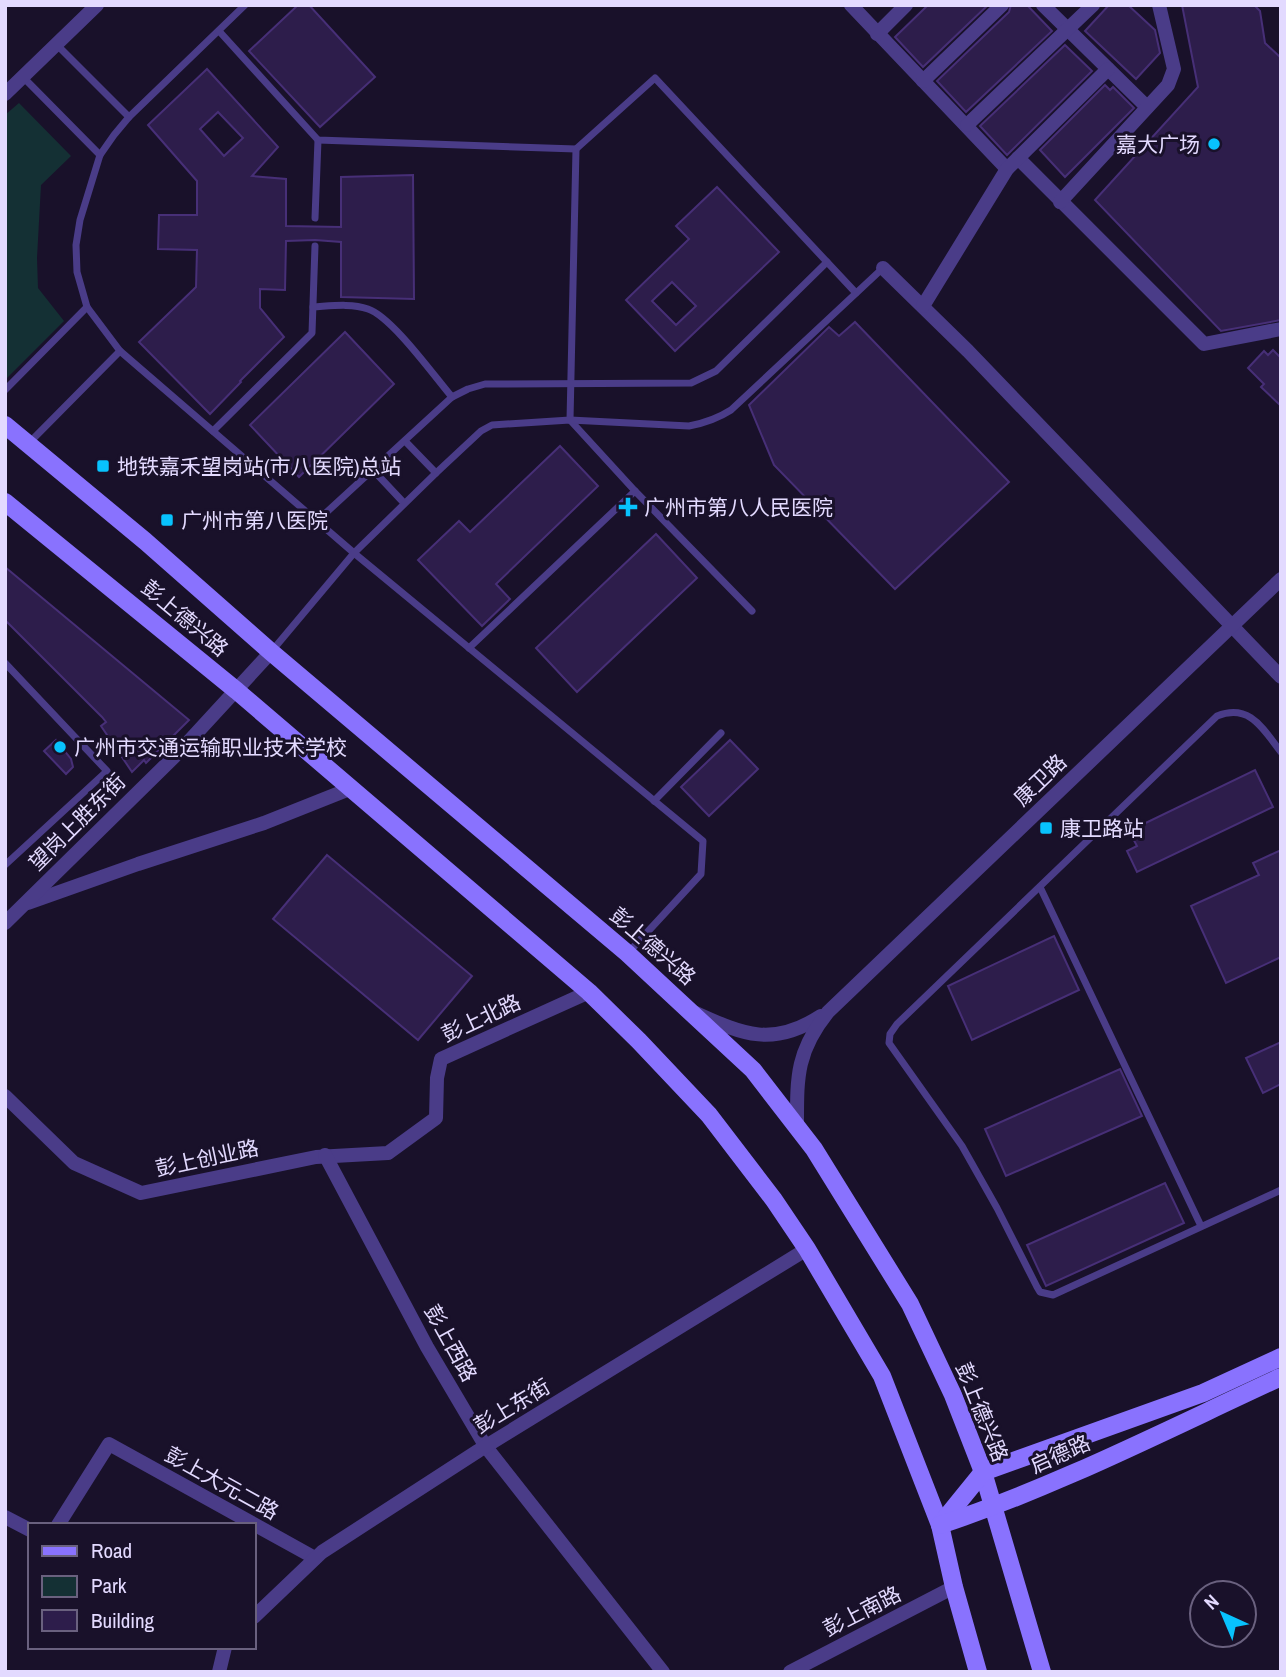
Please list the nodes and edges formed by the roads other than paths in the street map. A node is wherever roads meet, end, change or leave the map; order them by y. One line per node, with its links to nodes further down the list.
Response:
1 (97, 5): 12 (street)
2 (245, 5): 10 (lane)
3 (851, 5): 11 (street)
4 (906, 5): 11 (street)
5 (1002, 5): 15 (street)
6 (1043, 5): 9 (street)
7 (1093, 5): 9 (street)
8 (1159, 5): 17 (street)
9 (1067, 30): 13 (street); 19 (street)
10 (219, 31): 18 (lane); 20 (lane)
11 (877, 34): 15 (street)
12 (56, 44): 14 (street); 18 (lane)
13 (1108, 69): 17 (street); 23 (street)
14 (23, 77): 16 (street); 22 (lane)
15 (923, 81): 19 (street)
16 (5, 94)
17 (1147, 107): 25 (street)
18 (129, 117): 22 (lane)
19 (967, 125): 24 (street)
20 (318, 139): 21 (lane); 26 (lane)
21 (576, 149): 28 (lane); 36 (lane)
22 (100, 155): 32 (lane)
23 (1018, 159): 24 (street); 25 (street)
24 (1007, 169): 31 (street)
25 (1060, 202): 34 (street)
26 (315, 218)
27 (315, 246): 33 (lane)
28 (827, 262): 30 (lane); 36 (lane)
29 (883, 268): 30 (lane); 31 (street)
30 (856, 293): 39 (lane)
31 (923, 306): 53 (street)
32 (87, 307): 35 (lane); 37 (lane)
33 (313, 307): 38 (lane); 41 (lane)
34 (1281, 329)
35 (120, 351): 41 (lane); 43 (lane)
36 (573, 384): 38 (lane); 39 (lane)
37 (5, 390)
38 (452, 397): 42 (lane)
39 (570, 419): 45 (lane); 46 (lane)
40 (5, 425): 43 (street, 彭上德兴路)
41 (213, 431): 49 (lane)
42 (405, 441): 44 (lane); 45 (lane)
43 (28, 444): 55 (street, 彭上德兴路)
44 (373, 470): 48 (lane); 49 (lane)
45 (436, 473): 48 (lane)
46 (635, 491): 52 (lane); 54 (lane)
47 (5, 502): 58 (street, 彭上德兴路)
48 (404, 503): 50 (lane)
49 (317, 521): 50 (lane)
50 (354, 553): 54 (lane); 55 (lane)
51 (1281, 579): 53 (street, 康卫路)
52 (752, 611)
53 (1231, 626): 57 (street); 70 (street, 康卫路)
54 (469, 648): 62 (lane)
55 (271, 652): 58 (street, 望岗上胜东街); 67 (street, 彭上德兴路)
56 (5, 663): 63 (lane)
57 (1281, 677)
58 (237, 691): 61 (street, 彭上德兴路); 65 (street, 望岗上胜东街)
59 (721, 733): 62 (lane)
60 (1281, 752): 64 (lane)
61 (352, 788): 65 (street); 68 (street, 彭上德兴路)
62 (654, 801): 67 (lane)
63 (5, 865)
64 (1040, 887): 75 (lane); 75 (lane)
65 (24, 905): 66 (street, 望岗上胜东街)
66 (5, 923)
67 (627, 953): 69 (street, 彭上德兴路)
68 (589, 992): 73 (street, 彭上北路); 76 (street, 彭上德兴路)
69 (692, 1011): 70 (street); 72 (street, 彭上德兴路)
70 (828, 1012): 72 (street)
71 (5, 1096): 73 (street, 彭上创业路)
72 (797, 1126): 80 (street, 彭上德兴路)
73 (325, 1156): 79 (street, 彭上西路)
74 (1281, 1190): 75 (lane)
75 (1201, 1226)
76 (807, 1250): 79 (street, 彭上东街); 85 (street, 彭上德兴路)
77 (1281, 1357): 80 (street, 启德路)
78 (1281, 1377): 81 (street, 启德路)
79 (486, 1447): 88 (street, 彭上东街); 93 (street, 彭上西路)
80 (983, 1472): 81 (street, 彭上德兴路); 85 (street)
81 (992, 1508): 85 (street, 启德路); 96 (street, 彭上德兴路)
82 (5, 1517): 87 (street)
83 (59, 1523): 84 (street, 彭上大元二路)
84 (251, 1523)
85 (940, 1525): 89 (street, 彭上德兴路)
86 (256, 1526): 88 (street, 彭上大元二路)
87 (28, 1529)
88 (315, 1559): 90 (street, 彭上东街)
89 (954, 1587): 94 (street, 彭上南路); 95 (street, 彭上德兴路)
90 (256, 1615)
91 (224, 1649): 92 (street)
92 (219, 1671)
93 (663, 1672)
94 (790, 1672)
95 (978, 1672)
96 (1042, 1672)

